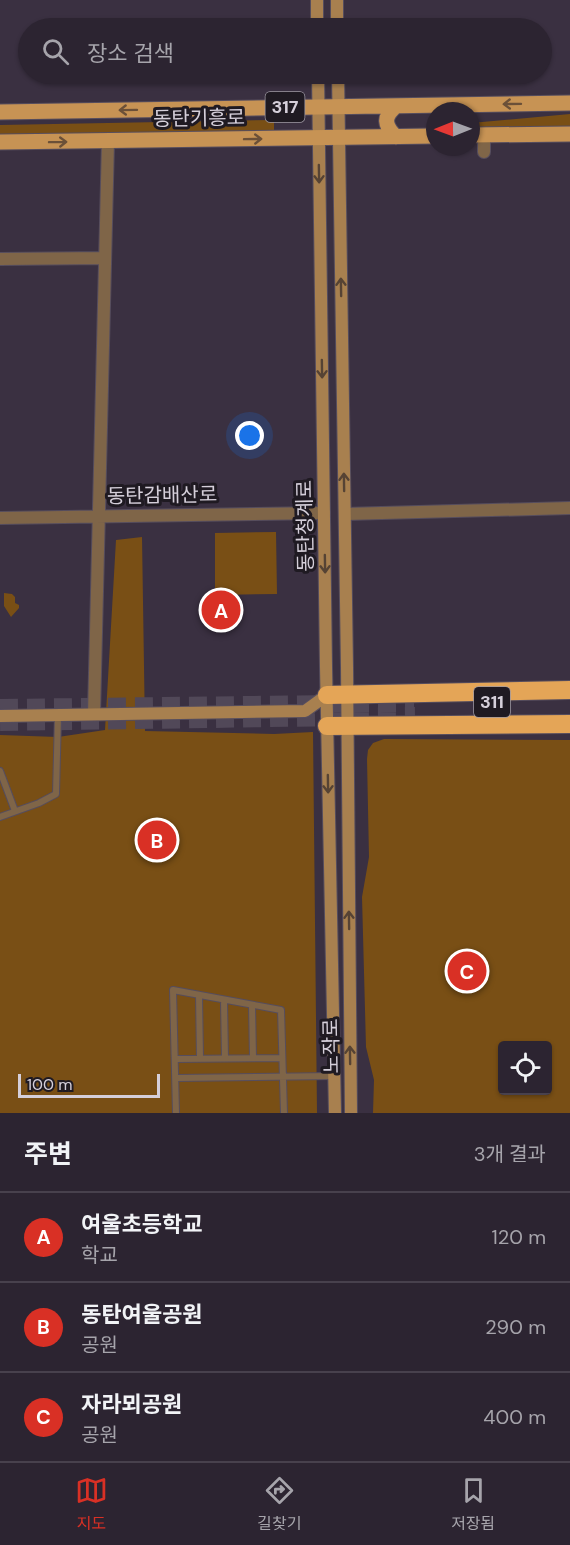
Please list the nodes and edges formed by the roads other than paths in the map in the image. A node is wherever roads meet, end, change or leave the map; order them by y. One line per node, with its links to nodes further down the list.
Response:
1 (317, 0): 3 (street)
2 (336, 0): 4 (street)
3 (317, 18)
4 (337, 18)
5 (318, 84): 10 (street, 동탄청계로)
6 (338, 84): 8 (street)
7 (570, 103): 9 (main road, 동탄기흥로 / 317, one-way to 9)
8 (338, 106): 9 (main road, 동탄기흥로 / 317); 10 (main road, 동탄기흥로 / 317); 16 (street)
9 (396, 106): 14 (main road)
10 (318, 107): 11 (main road, 동탄기흥로 / 317, one-way to 11); 17 (street, 동탄청계로)
11 (0, 112)
12 (570, 134): 13 (main road)
13 (480, 135)
14 (396, 136): 15 (main road, 동탄기흥로 / 317); 16 (main road, 동탄기흥로 / 317)
15 (426, 136)
16 (339, 137): 17 (main road, 동탄기흥로 / 317); 26 (street, one-way to 16)
17 (319, 138): 18 (main road, 동탄기흥로 / 317, one-way to 17); 25 (street, 동탄청계로, one-way to 25)
18 (108, 141): 19 (main road, 동탄기흥로 / 317, one-way to 18); 22 (street)
19 (0, 142)
20 (480, 142): 21 (street)
21 (484, 152)
22 (105, 258): 23 (street); 27 (street)
23 (0, 259)
24 (570, 508): 26 (street)
25 (324, 513): 27 (street, 동탄감배산로); 30 (street, 동탄청계로, one-way to 30)
26 (345, 514): 31 (street)
27 (99, 516): 28 (street, 동탄감배산로); 35 (street)
28 (0, 518)
29 (570, 690): 33 (highway)
30 (327, 695): 31 (highway); 34 (street); 41 (street, 동탄청계로)
31 (347, 695): 33 (highway); 40 (street)
32 (570, 700): 33 (highway, 311)
33 (408, 709): 36 (highway, 311); 39 (highway); 40 (highway)
34 (305, 711): 35 (street); 41 (street)
35 (94, 714): 37 (street)
36 (570, 714)
37 (58, 715): 38 (street); 43 (lane)
38 (0, 716)
39 (570, 723)
40 (347, 725): 41 (highway); 60 (street, 노작로, one-way to 40)
41 (327, 726): 45 (street, 동탄청계로, one-way to 45)
42 (0, 771): 43 (lane)
43 (15, 812): 44 (lane)
44 (0, 818)
45 (332, 978): 54 (street, 노작로)
46 (199, 995): 47 (lane); 49 (lane); 53 (lane)
47 (224, 1000): 48 (lane); 50 (lane)
48 (252, 1005): 51 (lane); 52 (lane)
49 (200, 1058): 50 (lane); 53 (lane)
50 (225, 1058): 51 (lane)
51 (253, 1058): 52 (lane)
52 (282, 1058): 55 (lane)
53 (175, 1059): 56 (lane)
54 (334, 1076): 55 (lane); 59 (street, 노작로)
55 (283, 1077): 56 (lane); 58 (lane)
56 (176, 1078): 57 (lane)
57 (176, 1113)
58 (284, 1113)
59 (335, 1113)
60 (351, 1113)

